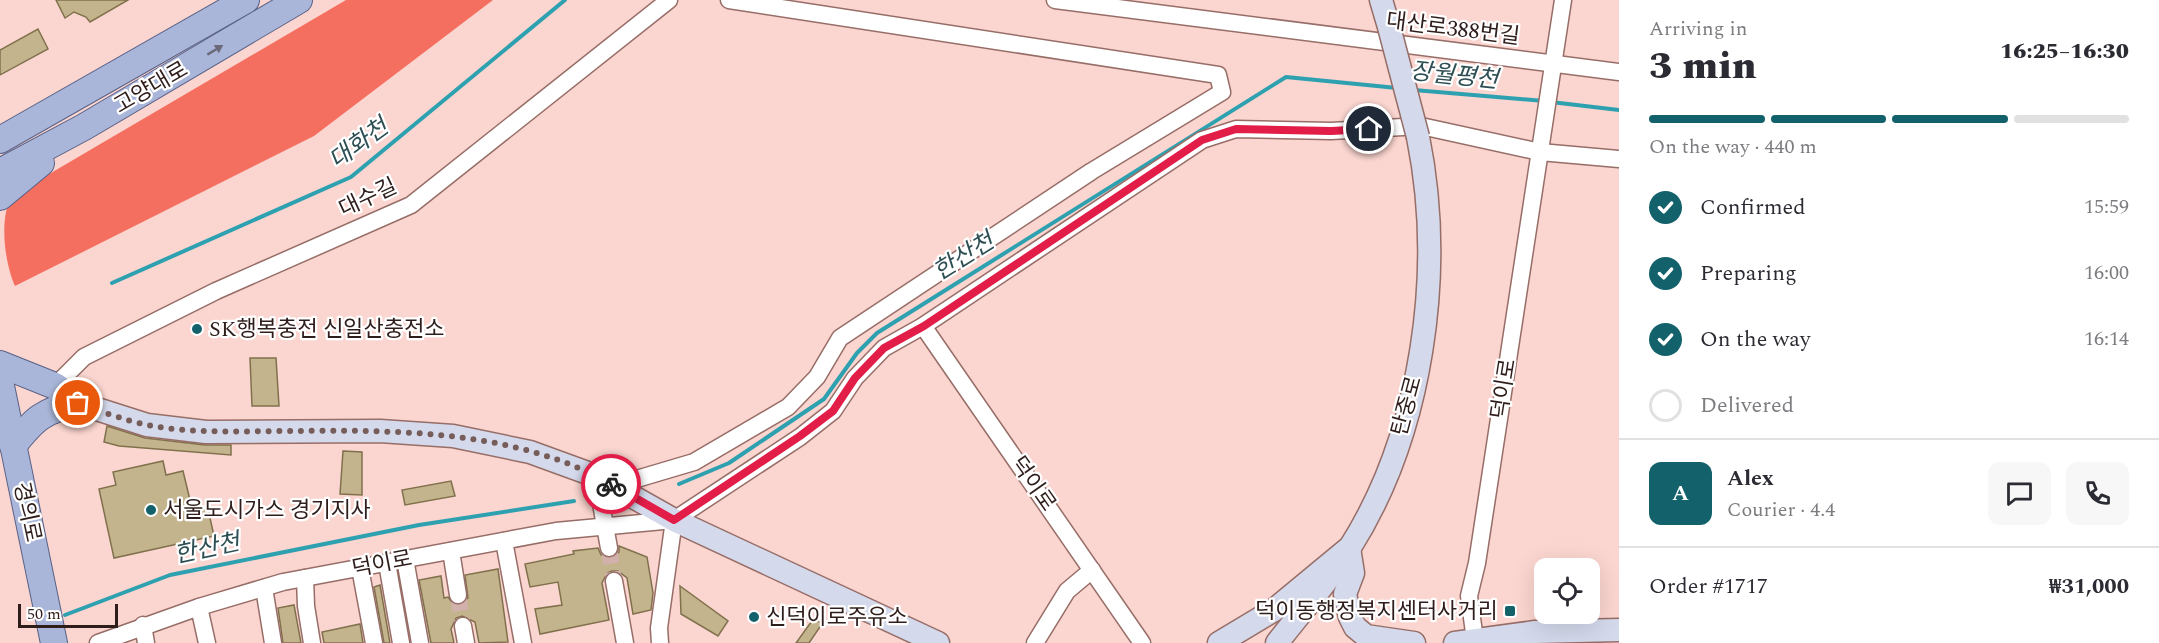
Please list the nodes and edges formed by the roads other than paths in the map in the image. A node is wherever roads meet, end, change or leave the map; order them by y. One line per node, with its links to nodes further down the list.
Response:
1 (246, 0): 9 (main road, 고양대로)
2 (299, 0): 12 (main road, 고양대로, one-way to 2)
3 (669, 0): 23 (street, 대수길)
4 (729, 0): 27 (street)
5 (1055, 0): 8 (street)
6 (1381, 0): 14 (main road, 탄중로, bridge)
7 (1563, 0): 10 (street)
8 (1139, 5): 10 (street, 대산로388번길)
9 (164, 48): 13 (main road); 15 (main road, 고양대로)
10 (1552, 70): 11 (street, 대산로388번길); 16 (street, 덕이로)
11 (1619, 72)
12 (84, 127): 18 (main road, 고양대로); 19 (main road)
13 (0, 129)
14 (1420, 131): 16 (street); 20 (street, 덕이로); 32 (main road, 탄중로)
15 (0, 140)
16 (1541, 145): 17 (street); 46 (street, 덕이로)
17 (1619, 159)
18 (0, 172)
19 (0, 197)
20 (924, 326): 28 (street, 덕이로); 37 (street, 덕이로)
21 (0, 364): 23 (main road)
22 (0, 381): 25 (main road, 경의로)
23 (55, 387): 24 (main road)
24 (78, 403): 26 (main road); 27 (main road)
25 (4, 415): 26 (main road, 경의로)
26 (13, 446): 47 (main road, 경의로)
27 (605, 481): 28 (main road); 29 (street)
28 (674, 520): 29 (street, 덕이로); 59 (street); 60 (main road)
29 (605, 527): 30 (street, 덕이로); 31 (street)
30 (504, 541): 33 (street, 덕이로); 57 (street)
31 (609, 548)
32 (1349, 549): 63 (main road); 64 (main road, 탄중로); 65 (main road)
33 (451, 551): 34 (street, 덕이로); 41 (street)
34 (405, 559): 35 (street, 덕이로); 55 (street)
35 (387, 563): 36 (street, 덕이로); 54 (street)
36 (360, 568): 38 (street, 덕이로); 53 (street)
37 (1092, 570): 61 (street); 62 (street, 덕이로)
38 (305, 578): 40 (street, 덕이로); 52 (street)
39 (615, 581): 58 (street)
40 (264, 588): 42 (street, 덕이로); 51 (street)
41 (458, 595)
42 (199, 607): 43 (street, 덕이로); 50 (street)
43 (143, 625): 48 (street, 덕이로); 49 (street)
44 (464, 626): 56 (street)
45 (1619, 630): 46 (main road, 덕이로)
46 (1465, 642)
47 (54, 643)
48 (98, 643)
49 (146, 643)
50 (207, 643)
51 (273, 643)
52 (312, 643)
53 (374, 643)
54 (401, 643)
55 (420, 643)
56 (466, 643)
57 (523, 643)
58 (625, 643)
59 (660, 643)
60 (938, 643)
61 (1035, 643)
62 (1142, 643)
63 (1219, 643)
64 (1277, 643)
65 (1414, 643)

